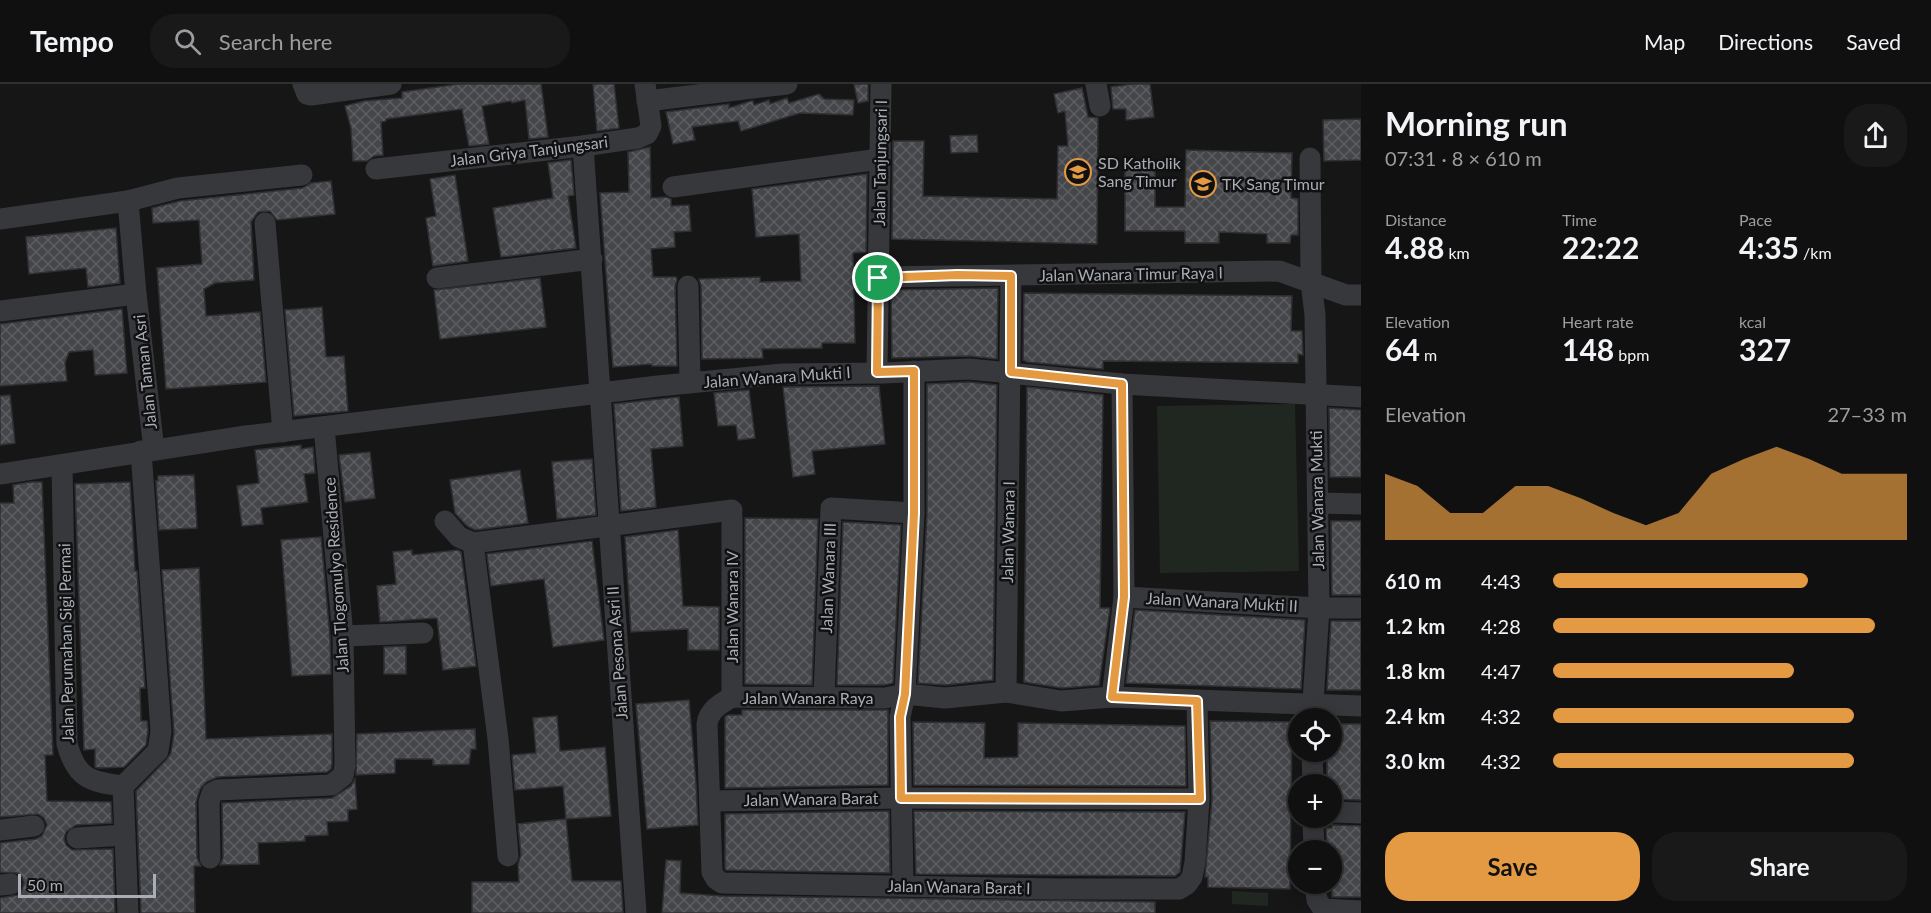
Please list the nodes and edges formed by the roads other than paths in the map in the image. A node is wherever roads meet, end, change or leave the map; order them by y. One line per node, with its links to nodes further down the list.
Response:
1 (391, 84): 6 (street)
2 (723, 84): 7 (street)
3 (787, 84): 7 (street)
4 (881, 84): 11 (street, Jalan Tanjungsari I)
5 (1096, 84): 8 (street)
6 (308, 89)
7 (646, 93): 9 (street, Jalan Griya Tanjungsari)
8 (1100, 106)
9 (583, 146): 12 (street, Jalan Griya Tanjungsari); 18 (street, Jalan Pesona Asri II)
10 (1310, 158): 22 (street, Jalan Wanara Mukti)
11 (880, 159): 14 (street); 21 (street, Jalan Tanjungsari I)
12 (376, 169)
13 (302, 175): 15 (street)
14 (673, 188)
15 (128, 201): 16 (street); 24 (street, Jalan Taman Asri)
16 (0, 219)
17 (265, 223): 36 (street)
18 (592, 259): 20 (street); 33 (street, Jalan Pesona Asri II)
19 (1011, 276): 21 (street, Jalan Wanara Timur Raya I); 22 (street, Jalan Wanara Timur Raya I); 29 (street, Jalan Wanara I)
20 (437, 278)
21 (878, 278): 28 (street, Jalan Tanjungsari I)
22 (1311, 282): 25 (street, Jalan Wanara Timur Raya I); 32 (street, Jalan Wanara Mukti)
23 (688, 286): 30 (street)
24 (136, 294): 26 (street, Jalan Taman Asri); 37 (street, Jalan Taman Asri)
25 (1361, 295)
26 (0, 311)
27 (914, 371): 28 (street, Jalan Wanara Mukti I); 29 (street, Jalan Wanara Mukti I); 42 (street)
28 (877, 372): 30 (street, Jalan Wanara Mukti I)
29 (1011, 372): 31 (street, Jalan Wanara Mukti I); 51 (street, Jalan Wanara I)
30 (690, 383): 33 (street, Jalan Wanara Mukti I)
31 (1122, 384): 32 (street, Jalan Wanara Mukti I); 46 (street)
32 (1315, 393): 34 (street, Jalan Wanara Mukti I); 40 (street, Jalan Wanara Mukti)
33 (598, 394): 35 (street, Jalan Wanara Mukti I); 44 (street, Jalan Pesona Asri II)
34 (1361, 397)
35 (324, 427): 36 (street, Jalan Wanara Mukti I); 50 (street, Jalan Tlogomulyo Residence)
36 (283, 432): 37 (street, Jalan Wanara Mukti I)
37 (147, 451): 38 (street, Jalan Wanara Mukti I); 61 (street)
38 (62, 465): 39 (street, Jalan Wanara Mukti I); 61 (street, Jalan Perumahan Sigi Permai)
39 (0, 474)
40 (1318, 504): 41 (street); 47 (street, Jalan Wanara Mukti)
41 (1361, 504)
42 (914, 513): 52 (street); 53 (street, Jalan Wanara III)
43 (445, 521): 45 (street)
44 (609, 525): 45 (street); 55 (street, Jalan Wanara IV); 77 (street, Jalan Pesona Asri II)
45 (473, 543): 71 (street)
46 (1124, 597): 47 (street, Jalan Wanara Mukti II); 54 (street)
47 (1319, 608): 48 (street, Jalan Wanara Mukti II); 58 (street, Jalan Wanara Mukti)
48 (1361, 608)
49 (423, 633): 50 (street)
50 (344, 636): 72 (street, Jalan Tlogomulyo Residence)
51 (1006, 692): 52 (street, Jalan Wanara Raya); 54 (street, Jalan Wanara Raya)
52 (905, 694): 53 (street, Jalan Wanara Raya); 62 (street)
53 (824, 697): 55 (street, Jalan Wanara Raya)
54 (1112, 697): 56 (street, Jalan Wanara Raya)
55 (732, 698): 64 (street, Jalan Wanara Raya)
56 (1197, 701): 60 (street, Jalan Wanara Raya); 63 (street)
57 (1361, 706): 59 (street, Jalan Wanara Raya)
58 (1312, 708)
59 (1341, 708)
60 (1288, 709)
61 (123, 786): 69 (street)
62 (901, 798): 63 (street, Jalan Wanara Barat); 64 (street, Jalan Wanara Barat); 73 (street)
63 (1200, 799): 73 (street, Jalan Wanara Barat I)
64 (710, 801): 73 (street, Jalan Wanara Barat I)
65 (1342, 813): 66 (street)
66 (1361, 813)
67 (34, 826): 68 (street)
68 (0, 830)
69 (125, 835): 70 (street); 76 (street)
70 (77, 838)
71 (508, 856)
72 (210, 858)
73 (903, 886)
74 (1316, 894): 75 (street)
75 (1361, 911)
76 (128, 913)
77 (636, 913)

